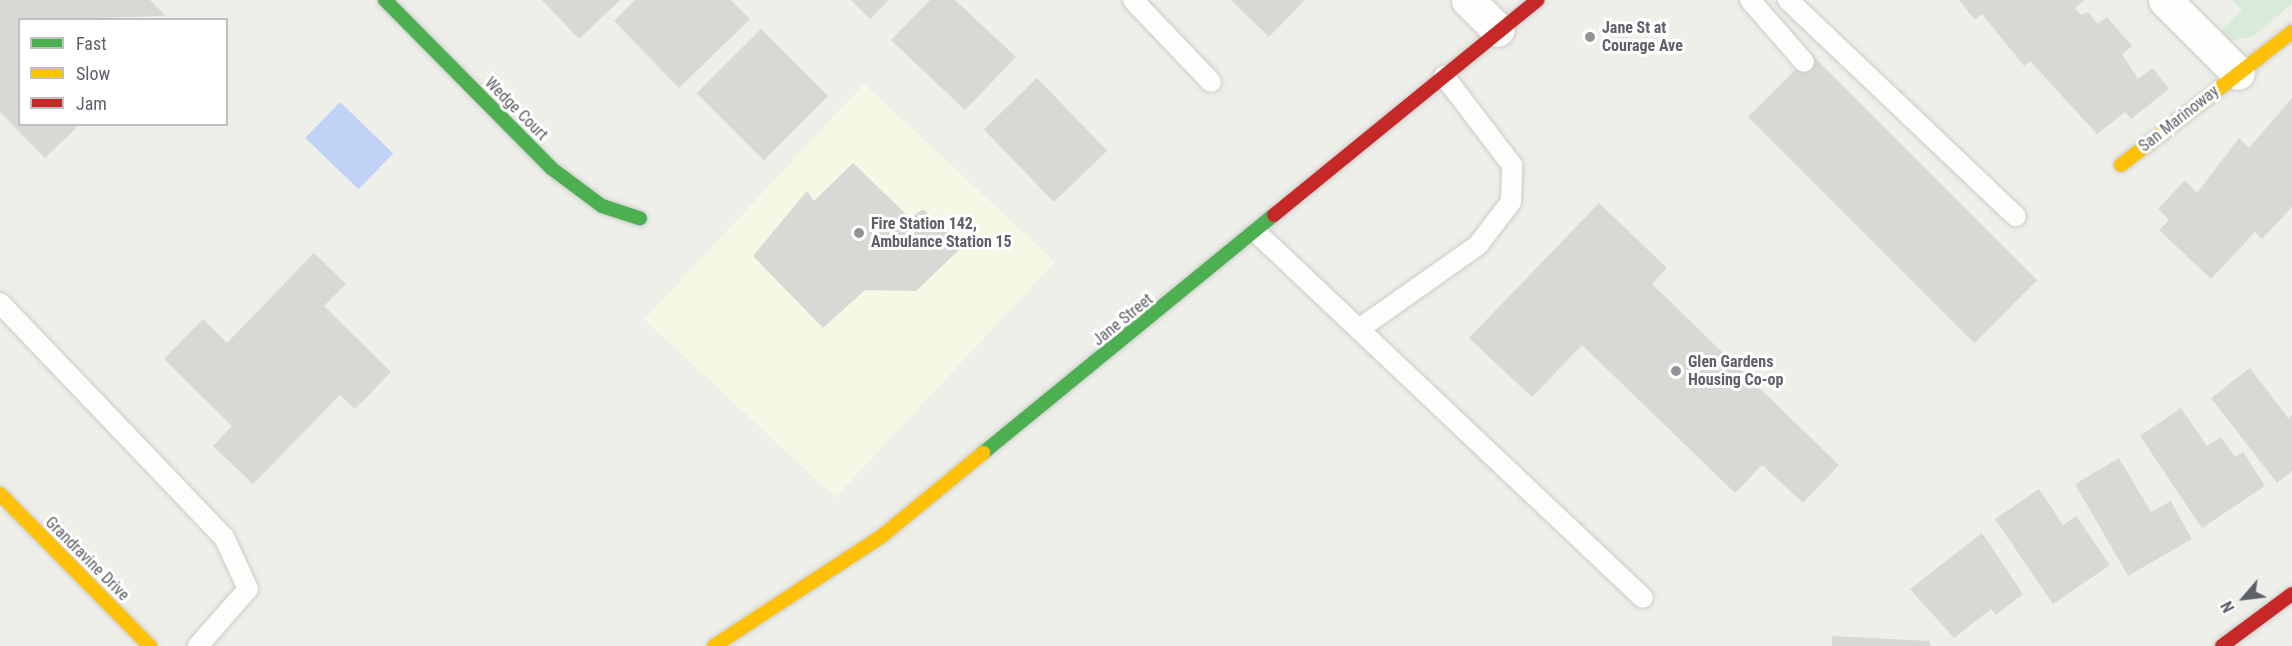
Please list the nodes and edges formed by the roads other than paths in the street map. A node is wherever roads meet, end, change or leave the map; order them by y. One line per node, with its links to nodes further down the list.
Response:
1 (385, 0): 16 (main road, Wedge Court)
2 (1133, 0): 13 (lane)
3 (1468, 0): 8 (street)
4 (1538, 0): 8 (main road, Jane Street)
5 (1750, 0): 10 (lane)
6 (1788, 0): 15 (lane)
7 (2165, 0): 11 (street)
8 (1498, 30): 12 (main road, Jane Street)
9 (2292, 32): 11 (main road, San Marinoway)
10 (1804, 62)
11 (2238, 73): 14 (main road, San Marinoway)
12 (1444, 76): 17 (main road, Jane Street); 19 (lane)
13 (1211, 82)
14 (2121, 165)
15 (2016, 216)
16 (640, 218)
17 (1257, 233): 19 (lane); 25 (main road, Jane Street)
18 (0, 303): 24 (lane)
19 (1359, 329): 22 (lane)
20 (0, 494): 23 (main road, Grandravine Drive)
21 (2292, 594): 26 (main road)
22 (1643, 598)
23 (150, 646)
24 (198, 646)
25 (714, 646)
26 (2222, 646)

